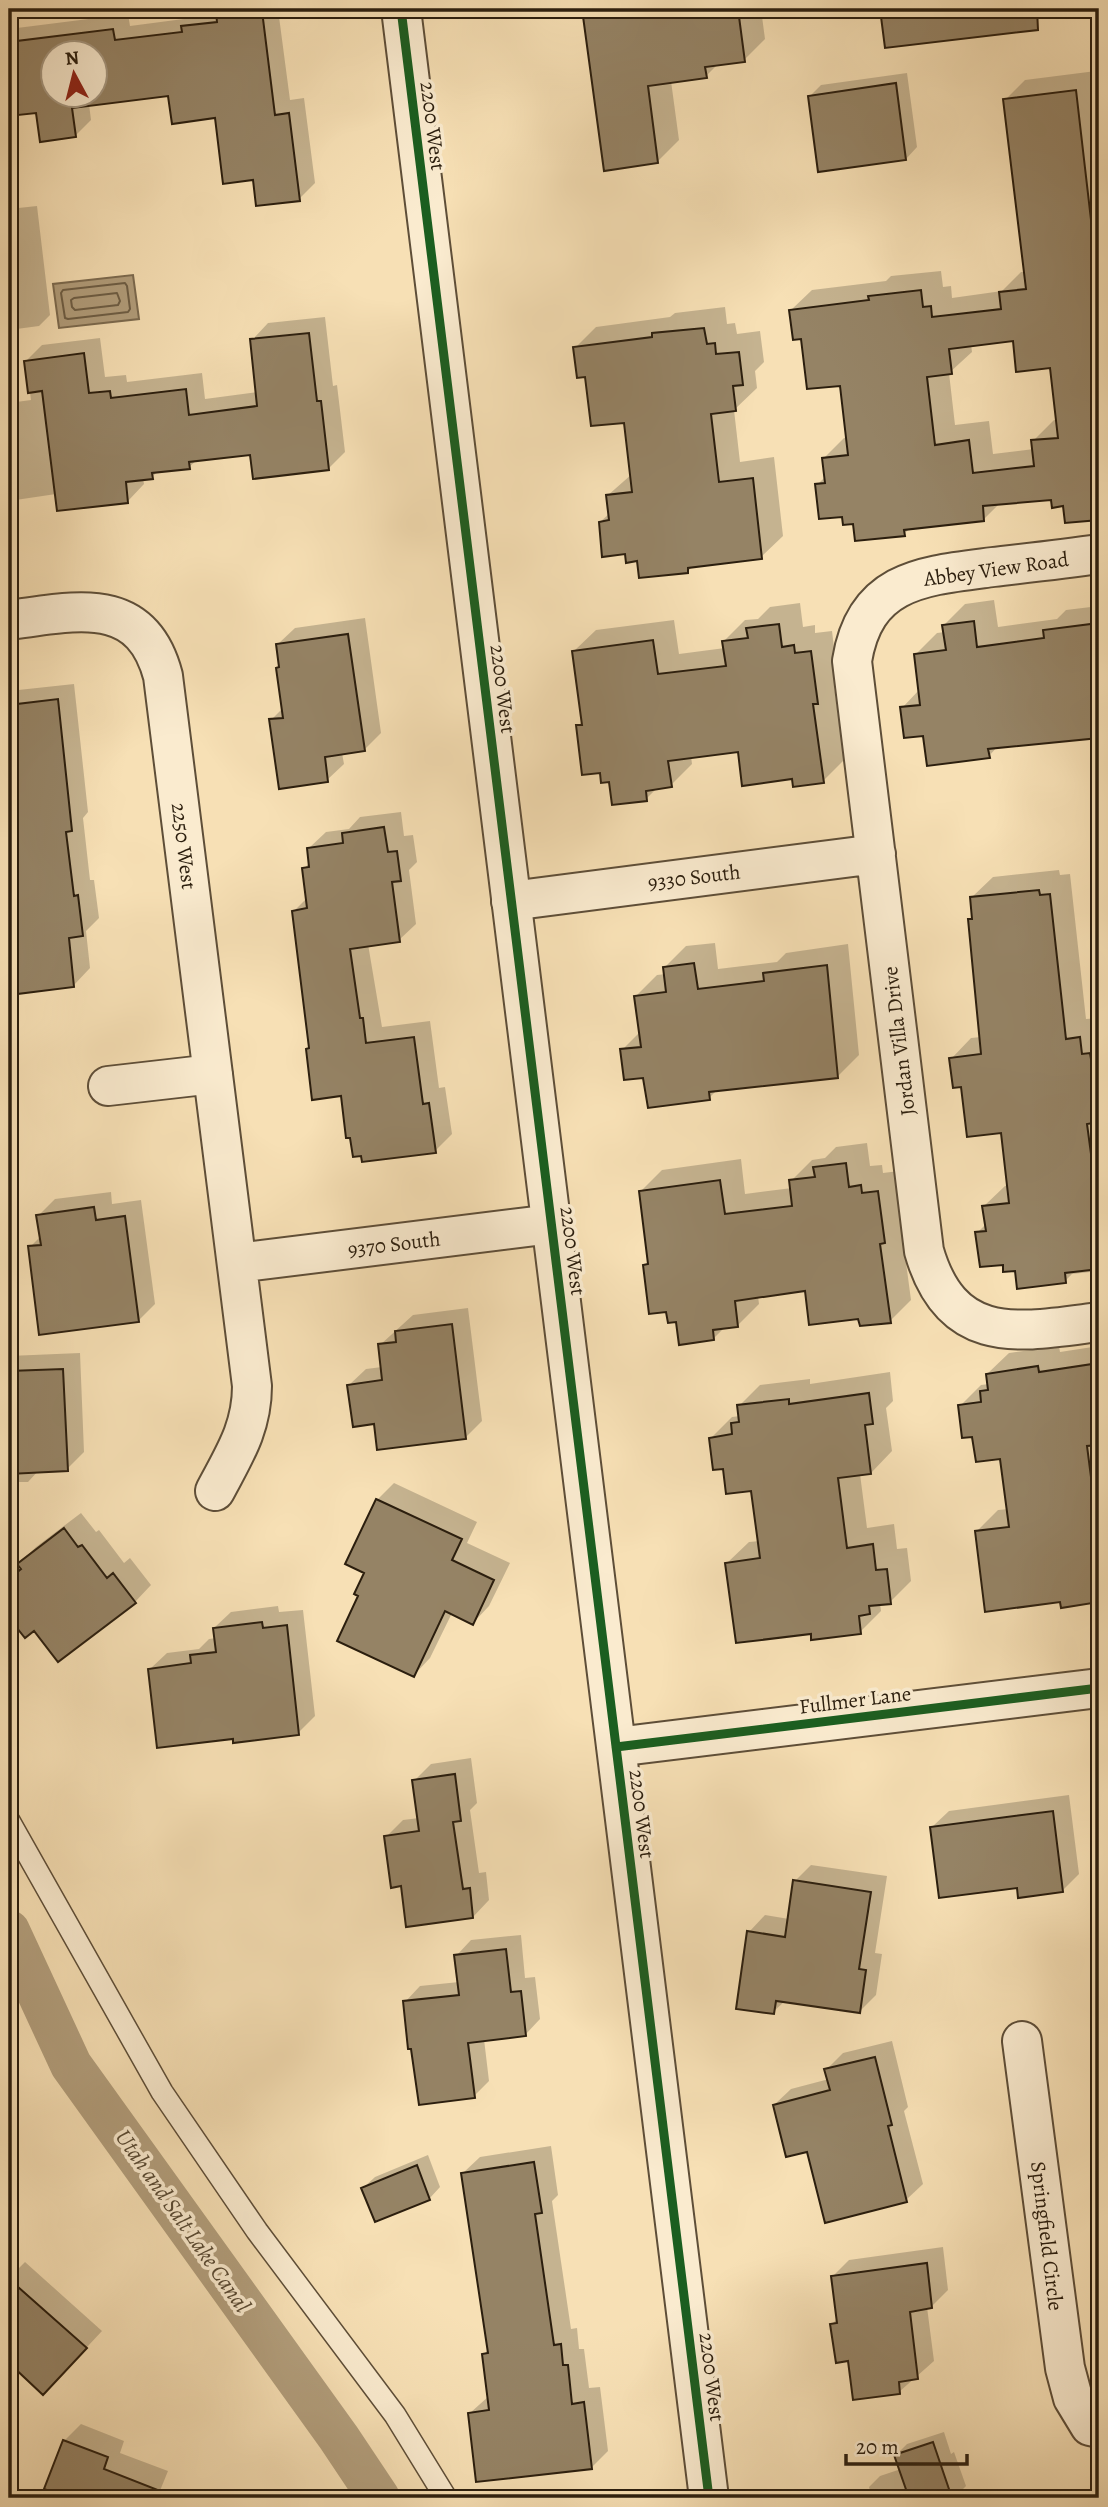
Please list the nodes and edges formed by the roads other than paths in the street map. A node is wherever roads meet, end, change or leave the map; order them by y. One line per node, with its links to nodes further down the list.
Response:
1 (401, 9): 6 (street, 2200 West)
2 (1099, 554): 3 (street, Abbey View Road)
3 (864, 619): 5 (street, Jordan Villa Drive)
4 (9, 620): 7 (street, 2250 West)
5 (876, 854): 6 (street, 9330 South); 11 (street, Jordan Villa Drive)
6 (511, 901): 9 (street, 2200 West)
7 (213, 1074): 8 (street); 10 (street, 2250 West)
8 (108, 1086)
9 (552, 1224): 10 (street, 9370 South); 14 (street, 2200 West)
10 (237, 1263): 12 (street, 2250 West)
11 (1099, 1322)
12 (215, 1491)
13 (1099, 1688): 14 (street, Fullmer Lane)
14 (616, 1747): 19 (street, 2200 West)
15 (9, 1821): 18 (lane)
16 (1022, 2041): 17 (street, Springfield Circle)
17 (1095, 2427)
18 (446, 2498)
19 (709, 2498)

